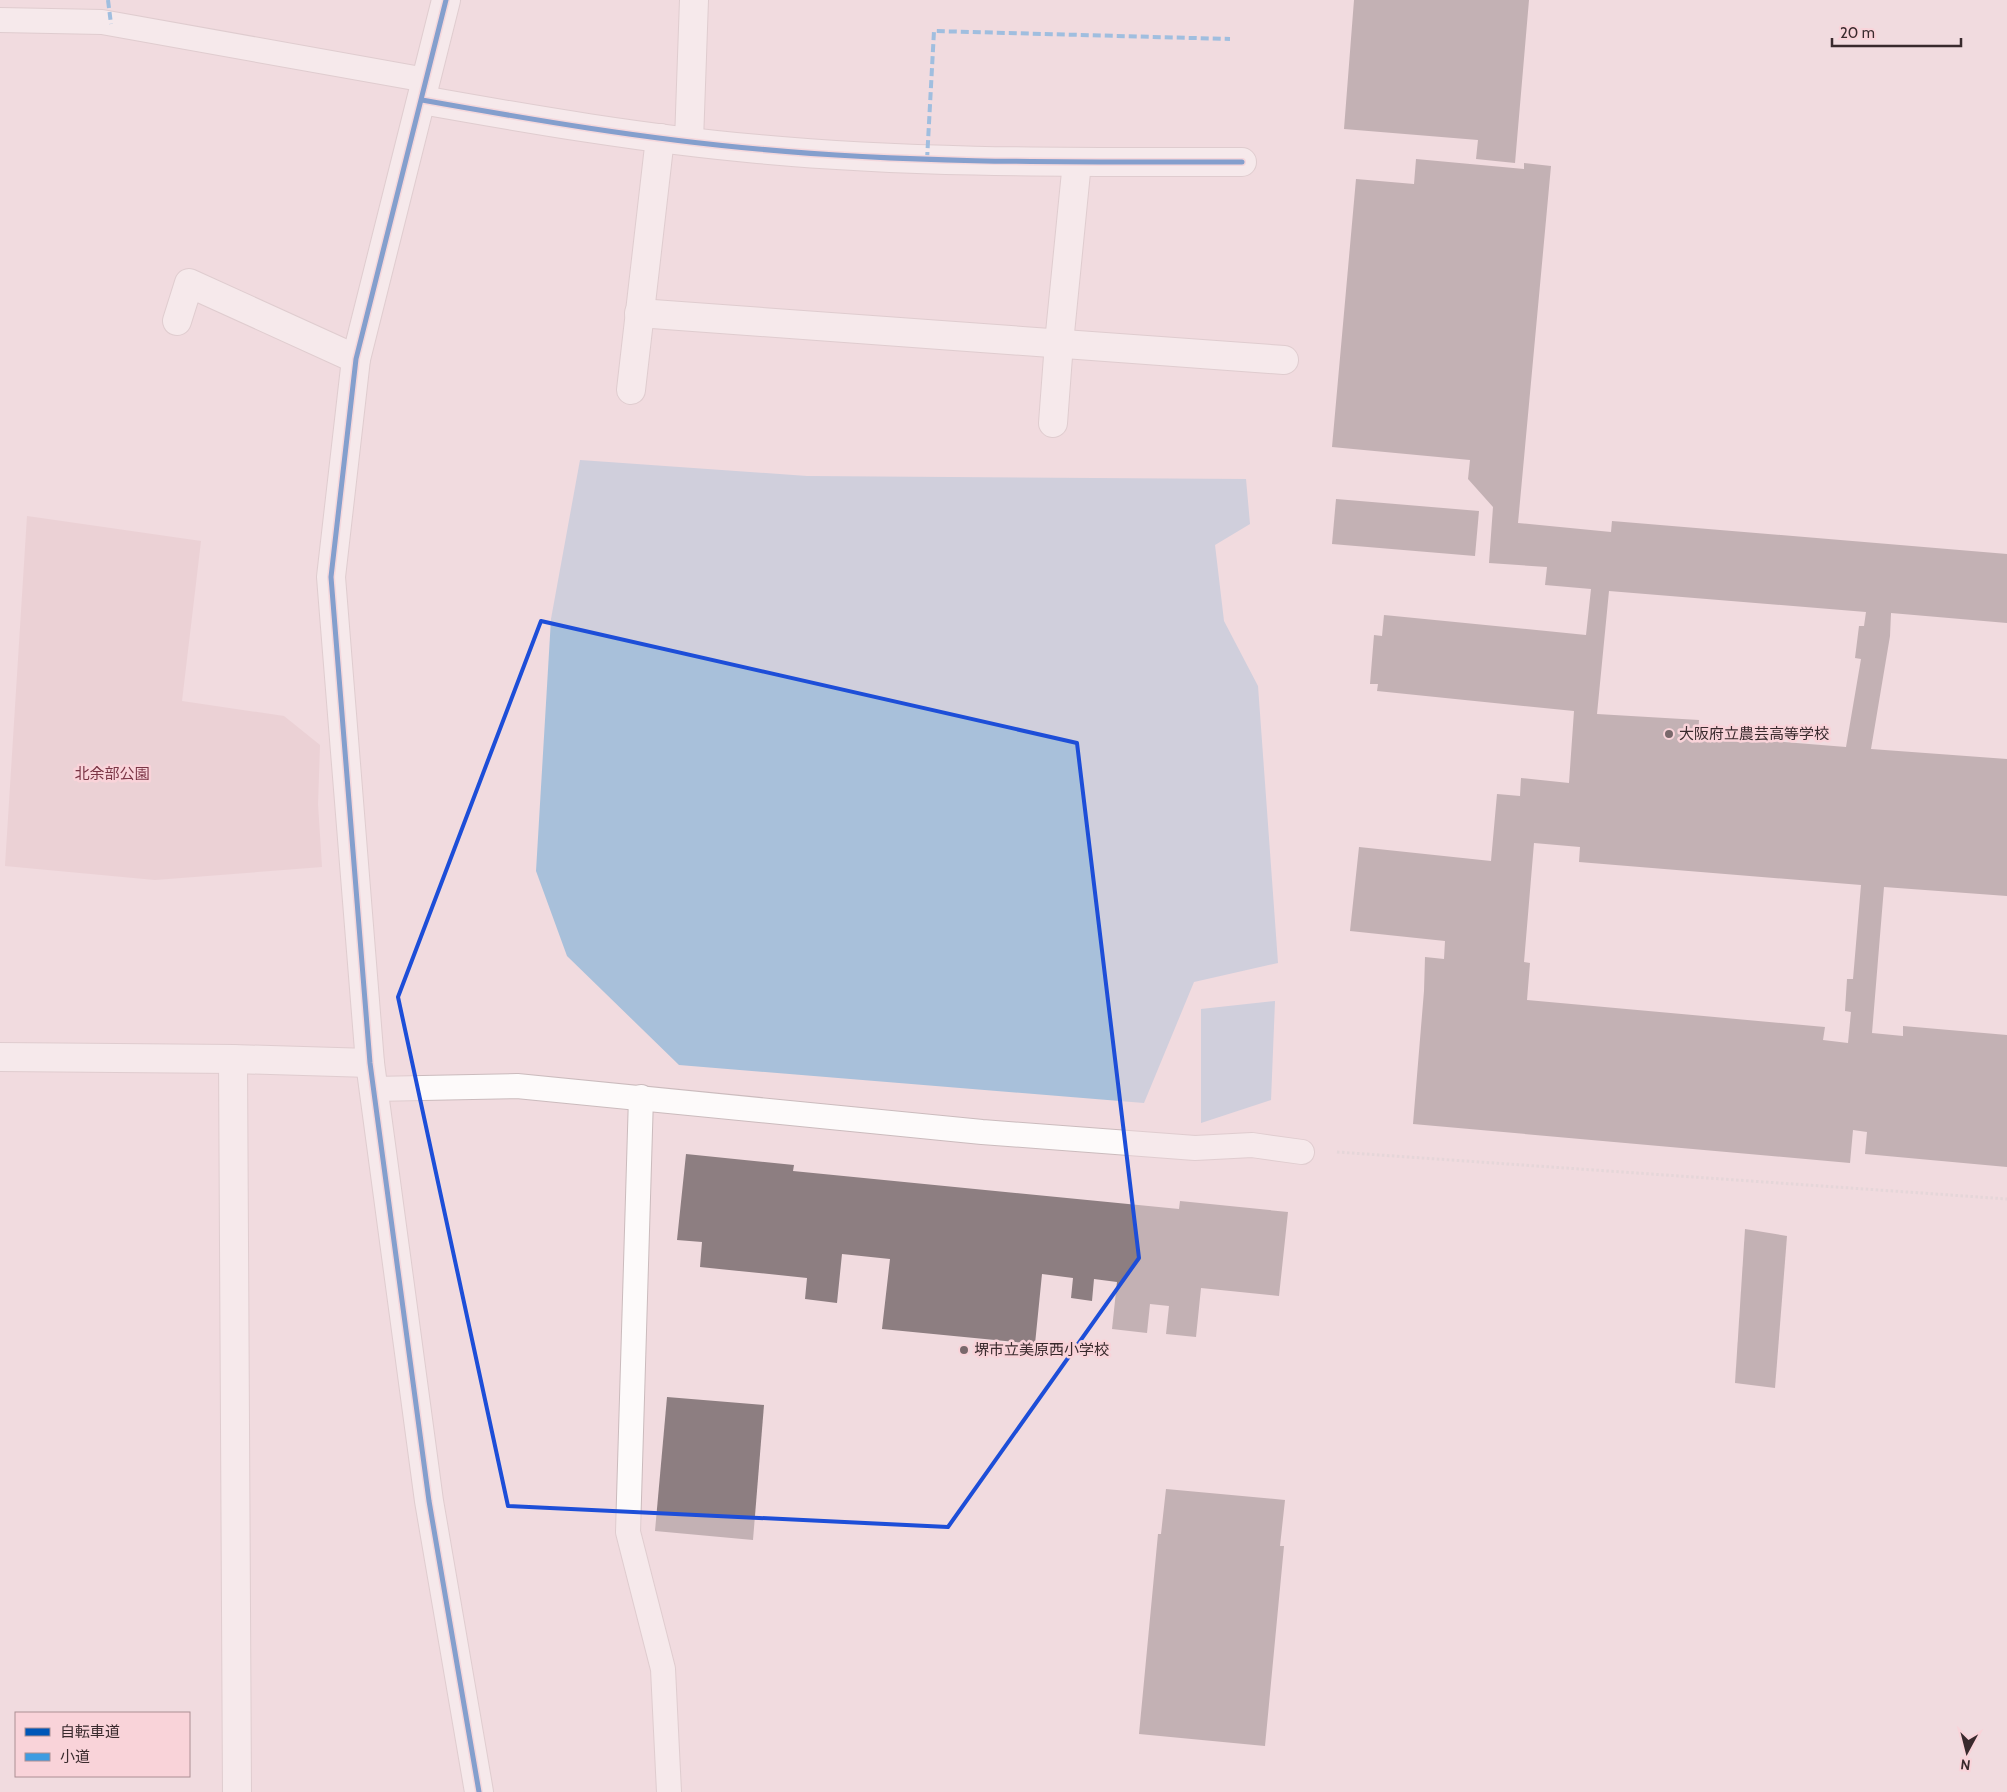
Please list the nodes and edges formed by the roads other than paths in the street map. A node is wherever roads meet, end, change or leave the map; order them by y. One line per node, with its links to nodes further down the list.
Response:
1 (446, 0): 4 (street)
2 (694, 0): 6 (street)
3 (0, 20): 4 (lane)
4 (424, 90): 5 (street); 12 (street)
5 (660, 138): 6 (street); 9 (street)
6 (689, 141): 7 (street)
7 (1077, 162): 8 (street); 11 (street)
8 (1242, 162)
9 (639, 313): 11 (street); 14 (street)
10 (177, 321): 12 (street)
11 (1059, 342): 13 (street); 15 (street)
12 (356, 359): 18 (street)
13 (1284, 360)
14 (631, 390)
15 (1053, 422)
16 (0, 1057): 17 (street)
17 (233, 1059): 18 (street); 21 (street)
18 (372, 1076): 19 (lane); 22 (street)
19 (641, 1097): 20 (lane); 23 (lane)
20 (1302, 1152)
21 (237, 1792)
22 (479, 1792)
23 (669, 1792)

